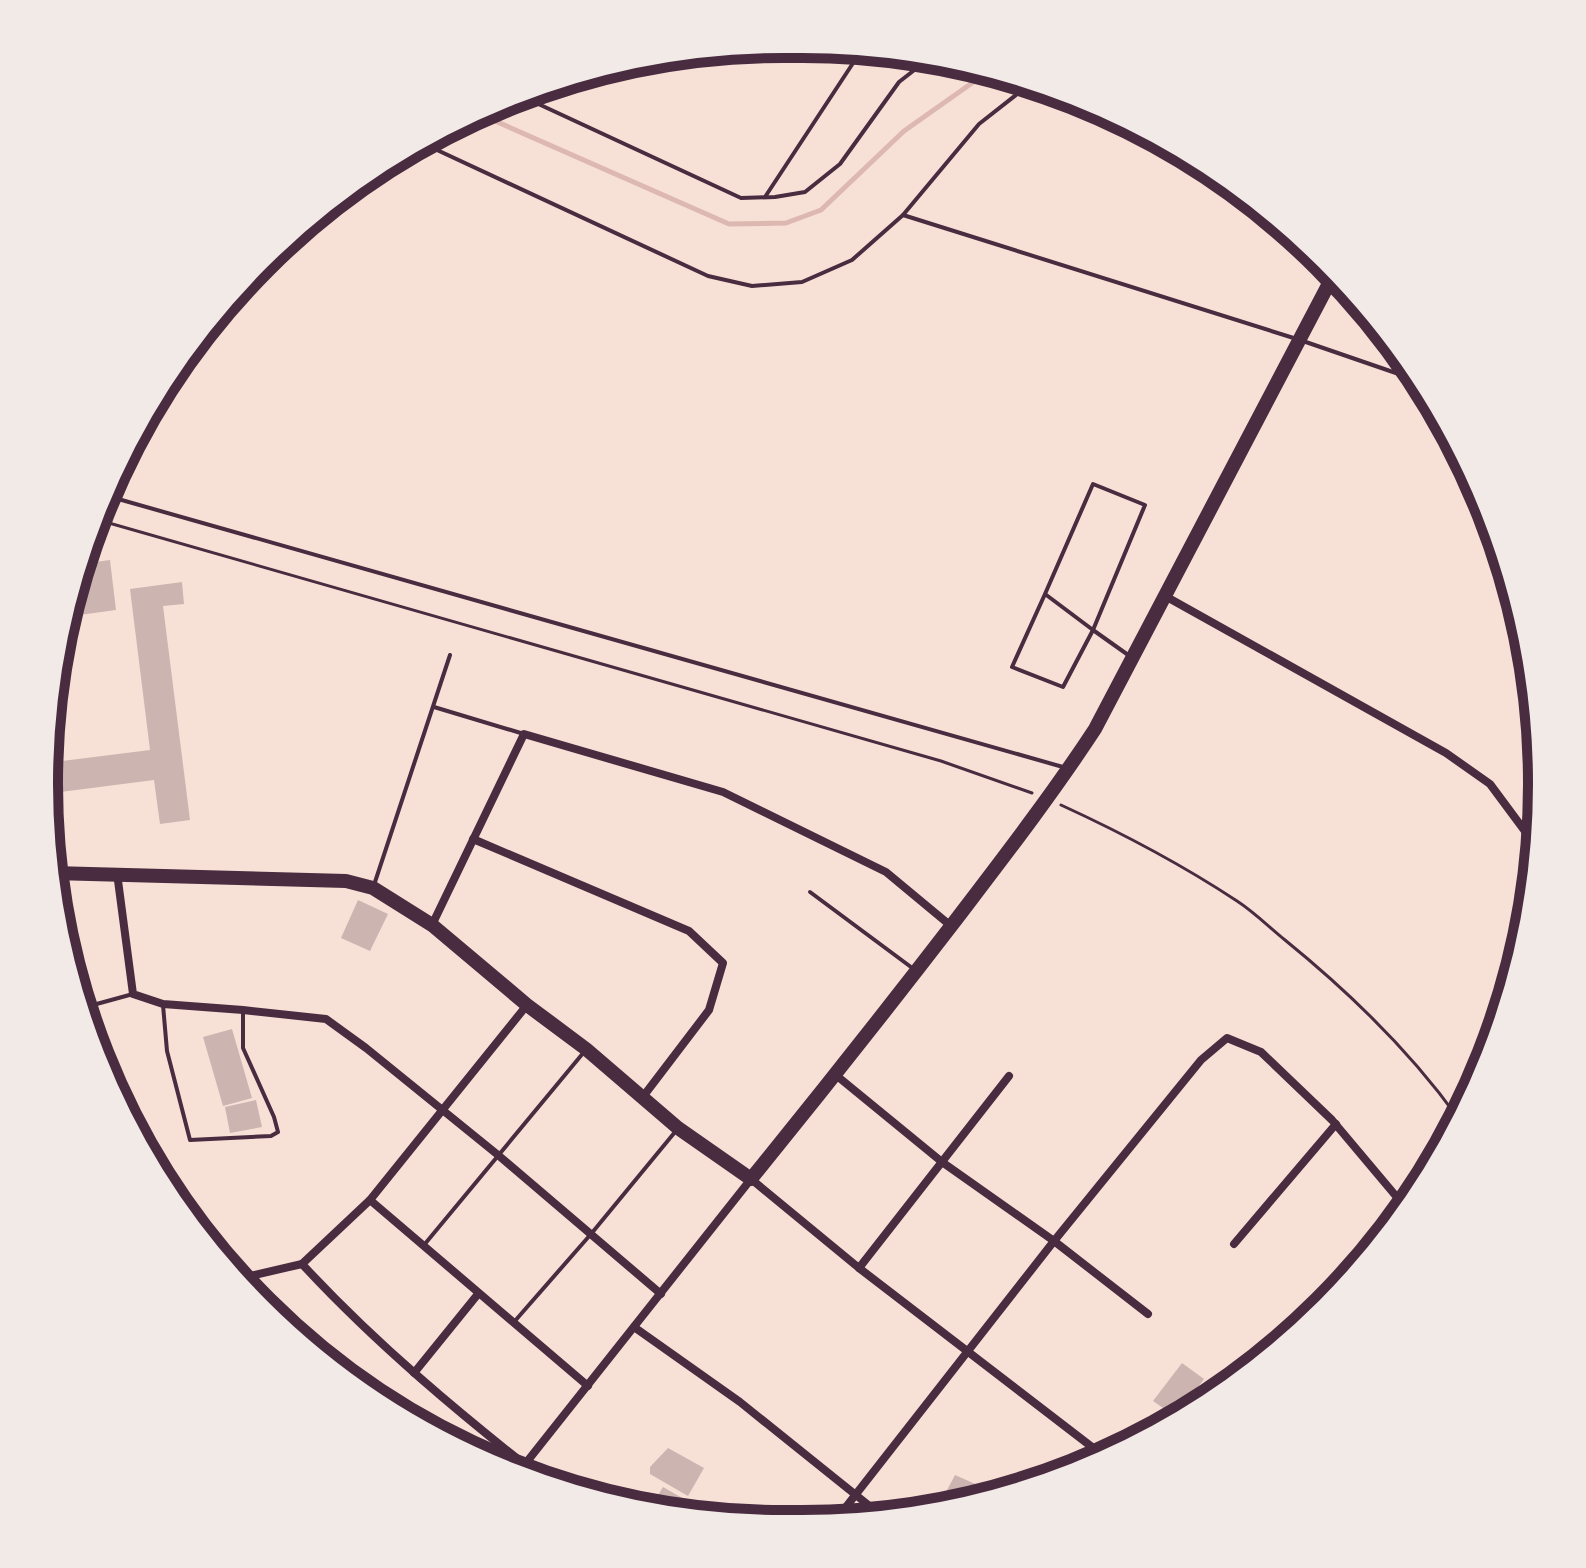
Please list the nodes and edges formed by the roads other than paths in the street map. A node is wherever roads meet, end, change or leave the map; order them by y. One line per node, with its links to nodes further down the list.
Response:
1 (855, 60): 6 (lane)
2 (918, 67): 6 (lane)
3 (1020, 92): 7 (lane)
4 (535, 103): 6 (lane)
5 (434, 148): 7 (lane)
6 (765, 197)
7 (903, 215): 9 (lane)
8 (1328, 285): 9 (main road)
9 (1300, 340): 10 (lane); 13 (main road)
10 (1402, 375)
11 (116, 499): 19 (lane)
12 (1045, 594): 14 (lane); 14 (lane); 14 (lane)
13 (1165, 596): 16 (main road); 20 (street)
14 (1093, 630): 16 (lane)
15 (450, 655): 17 (lane)
16 (1132, 658): 19 (main road)
17 (433, 707): 18 (lane); 24 (lane)
18 (524, 734): 21 (street); 27 (street)
19 (1069, 769): 27 (main road)
20 (1526, 832)
21 (473, 839): 26 (street); 37 (street)
22 (64, 873): 23 (main road)
23 (117, 873): 24 (main road); 29 (street)
24 (373, 888): 26 (main road)
25 (810, 892): 28 (lane)
26 (432, 925): 32 (main road)
27 (951, 926): 28 (main road)
28 (917, 972): 35 (main road)
29 (133, 994): 30 (street); 31 (lane)
30 (163, 1004): 33 (street); 33 (lane)
31 (93, 1005)
32 (527, 1005): 34 (main road); 38 (street)
33 (243, 1010): 38 (street)
34 (586, 1049): 37 (main road); 41 (lane)
35 (837, 1076): 42 (street); 43 (main road)
36 (1009, 1076): 42 (street)
37 (642, 1098): 40 (main road)
38 (442, 1112): 41 (street); 45 (street)
39 (1336, 1124): 44 (street); 47 (street); 48 (street)
40 (678, 1128): 43 (main road); 46 (lane)
41 (498, 1155): 46 (street); 49 (lane)
42 (942, 1162): 47 (street); 51 (street)
43 (751, 1179): 51 (street); 54 (street)
44 (1398, 1198)
45 (370, 1200): 49 (street); 50 (street)
46 (591, 1234): 54 (street); 56 (lane)
47 (1054, 1241): 55 (street); 58 (street)
48 (1234, 1244)
49 (423, 1247): 53 (street)
50 (302, 1264): 52 (street); 59 (street)
51 (859, 1268): 58 (street)
52 (251, 1276)
53 (478, 1294): 56 (street); 59 (street)
54 (661, 1294): 57 (street)
55 (1148, 1314)
56 (514, 1322): 60 (street)
57 (634, 1327): 60 (street); 64 (street)
58 (968, 1350): 61 (street); 64 (street)
59 (414, 1373): 62 (street)
60 (588, 1386): 63 (street)
61 (1094, 1448)
62 (518, 1459)
63 (527, 1462)
64 (855, 1496): 65 (street); 66 (street)
65 (869, 1506)
66 (845, 1508)

